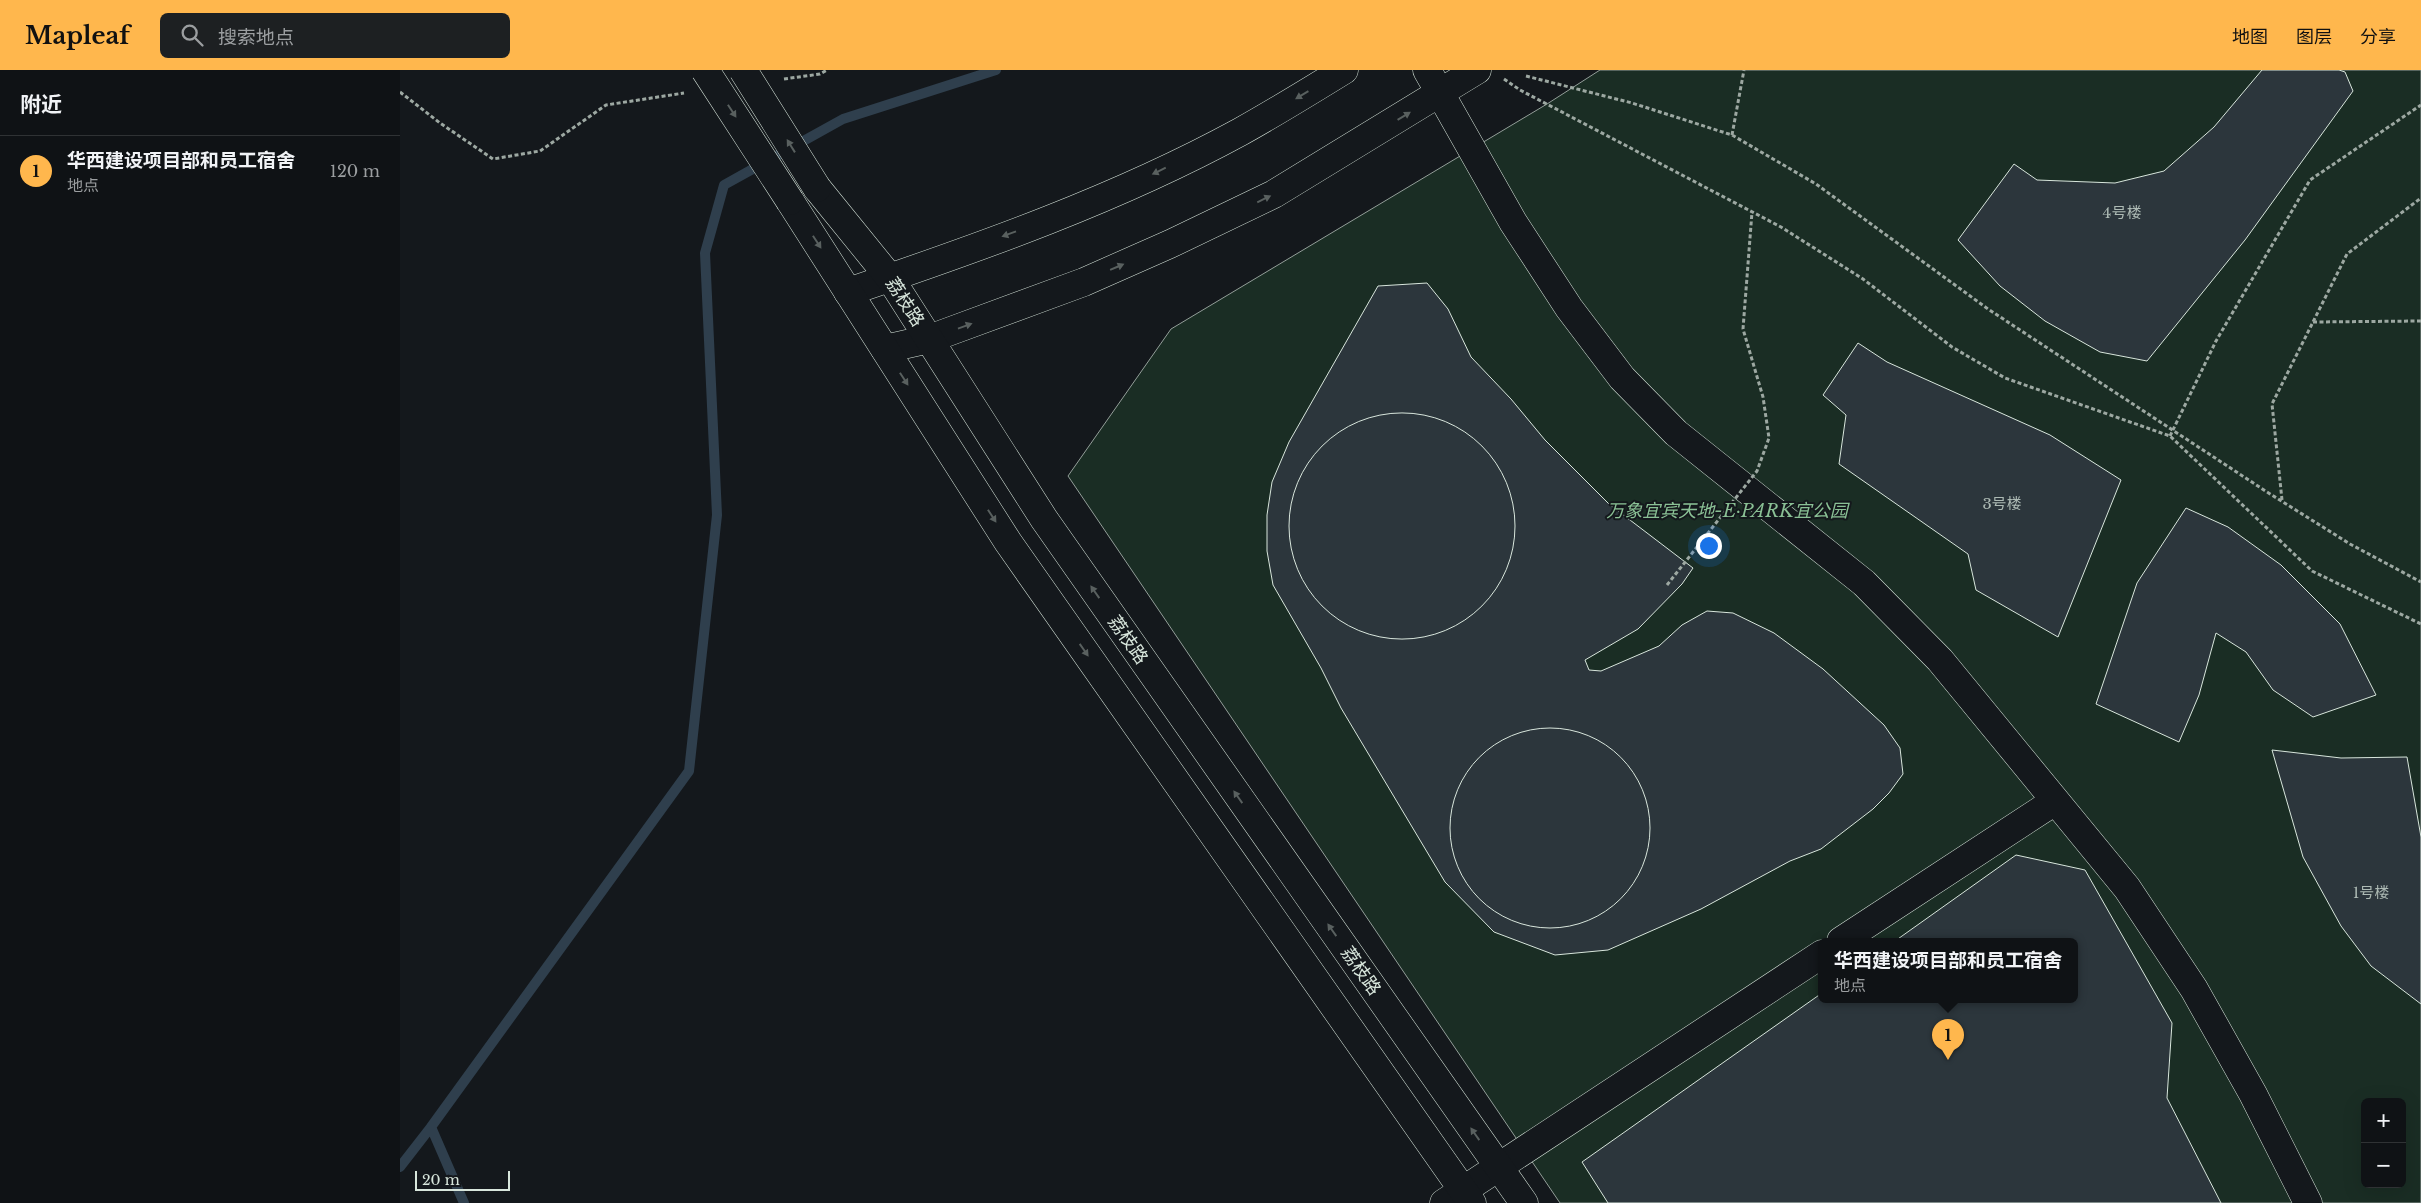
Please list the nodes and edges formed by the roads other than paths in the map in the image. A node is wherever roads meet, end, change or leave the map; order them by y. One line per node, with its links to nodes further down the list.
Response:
1 (742, 70): 7 (street, 荔枝路, one-way to 1, bridge)
2 (1344, 70): 7 (street, one-way to 7)
3 (1426, 70): 6 (street)
4 (1488, 73): 6 (street)
5 (699, 81): 8 (street, one-way to 8, bridge)
6 (1439, 94): 9 (street, one-way to 6); 11 (street)
7 (890, 278): 8 (street); 9 (street, 荔枝路)
8 (848, 292): 10 (street)
9 (929, 339): 10 (street); 14 (street, 荔枝路, one-way to 9)
10 (885, 349): 15 (street, one-way to 15)
11 (2055, 801): 12 (street); 17 (street)
12 (1846, 938)
13 (1818, 957): 14 (street)
14 (1498, 1167): 15 (street); 16 (street, 荔枝路)
15 (1460, 1199)
16 (1524, 1203)
17 (2308, 1203)

